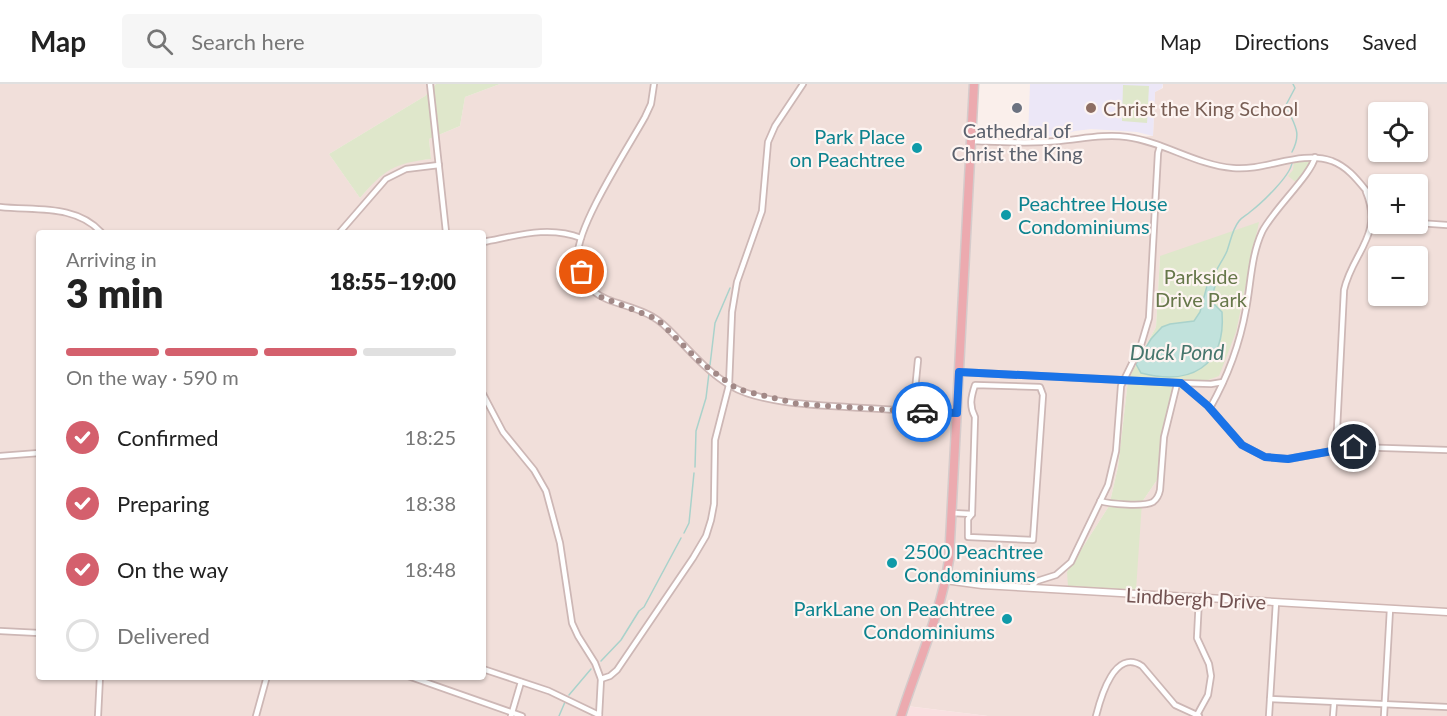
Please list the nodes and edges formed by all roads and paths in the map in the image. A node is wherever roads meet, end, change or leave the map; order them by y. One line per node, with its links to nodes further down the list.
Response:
1 (430, 84): 8 (street)
2 (654, 84): 17 (street)
3 (803, 84): 26 (street)
4 (975, 84): 5 (highway)
5 (972, 141): 6 (street); 20 (highway)
6 (1160, 146): 7 (street); 23 (street)
7 (1315, 157): 9 (street); 24 (street)
8 (439, 165): 15 (street); 16 (street)
9 (1365, 188): 10 (street); 33 (street)
10 (1368, 192)
11 (0, 207): 14 (street)
12 (1428, 224): 13 (street)
13 (1447, 225)
14 (98, 230)
15 (342, 230)
16 (446, 230)
17 (580, 238): 18 (street); 26 (street)
18 (486, 241)
19 (918, 360): 31 (street)
20 (959, 372): 21 (street); 32 (highway)
21 (1020, 375): 22 (street); 27 (street)
22 (1033, 376): 23 (street); 28 (street)
23 (1123, 381): 25 (street); 37 (street)
24 (1223, 382): 25 (street); 30 (street)
25 (1179, 383): 30 (street); 37 (street)
26 (729, 385): 31 (street); 49 (street)
27 (1018, 387): 28 (street); 39 (street)
28 (1031, 387): 39 (street)
29 (486, 400): 49 (street)
30 (1210, 408): 33 (street)
31 (913, 411): 32 (street)
32 (957, 413): 38 (highway)
33 (1336, 449): 34 (street)
34 (1447, 450)
35 (36, 453): 36 (street)
36 (0, 456)
37 (1100, 501): 41 (street)
38 (952, 513): 39 (street); 40 (highway)
39 (972, 514)
40 (945, 580): 41 (main road, Lindbergh Drive); 63 (highway)
41 (1031, 587): 42 (main road, Lindbergh Drive)
42 (1198, 598): 43 (main road, Lindbergh Drive); 65 (street)
43 (1276, 602): 44 (main road, Lindbergh Drive); 54 (street)
44 (1390, 609): 45 (main road, Lindbergh Drive); 56 (street)
45 (1447, 612)
46 (0, 631): 47 (street)
47 (36, 633)
48 (486, 670): 53 (street)
49 (601, 679): 59 (street)
50 (100, 680): 60 (street)
51 (266, 680): 61 (street)
52 (419, 680): 58 (street)
53 (520, 682): 58 (street); 59 (street)
54 (1270, 699): 55 (street); 66 (street)
55 (1334, 703): 56 (street); 67 (street)
56 (1385, 706): 57 (street); 68 (street)
57 (1447, 707)
58 (511, 714): 62 (street)
59 (600, 715)
60 (98, 716)
61 (256, 716)
62 (522, 716)
63 (901, 716)
64 (1096, 716): 65 (street)
65 (1198, 716)
66 (1269, 716)
67 (1333, 716)
68 (1384, 716)

